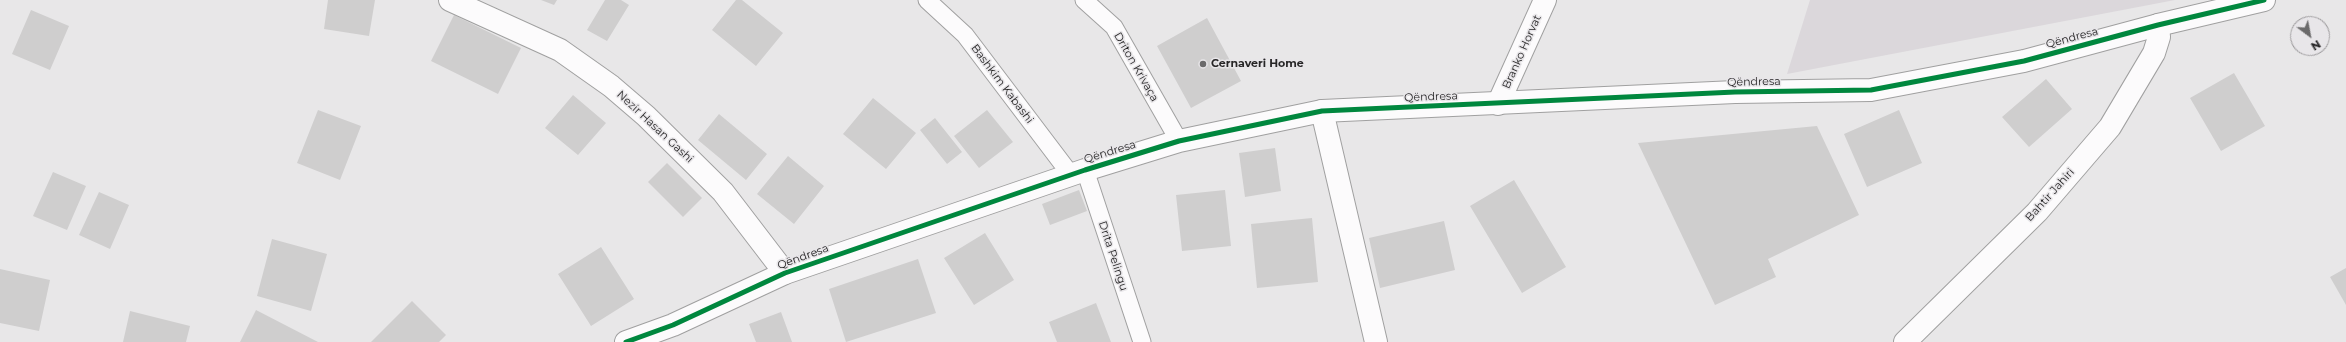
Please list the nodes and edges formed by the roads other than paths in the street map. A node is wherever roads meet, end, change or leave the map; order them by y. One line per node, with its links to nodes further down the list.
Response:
1 (450, 0): 11 (street, Nezir Hasan Gashi)
2 (927, 0): 10 (lane, Bashkim Kabashi)
3 (1084, 0): 9 (lane, Driton Krivaça)
4 (1545, 0): 7 (street, Branko Horvat)
5 (2264, 0): 6 (street, Qëndresa)
6 (2158, 25): 7 (street, Qëndresa); 15 (street, Bahtir Jahiri)
7 (1498, 104): 8 (street, Qëndresa)
8 (1322, 111): 9 (street, Qëndresa); 14 (street)
9 (1179, 141): 10 (street, Qëndresa)
10 (1078, 172): 11 (street, Qëndresa); 13 (lane, Drita Pelingu)
11 (785, 273): 12 (street, Qëndresa)
12 (626, 342)
13 (1142, 342)
14 (1376, 342)
15 (1905, 342)

